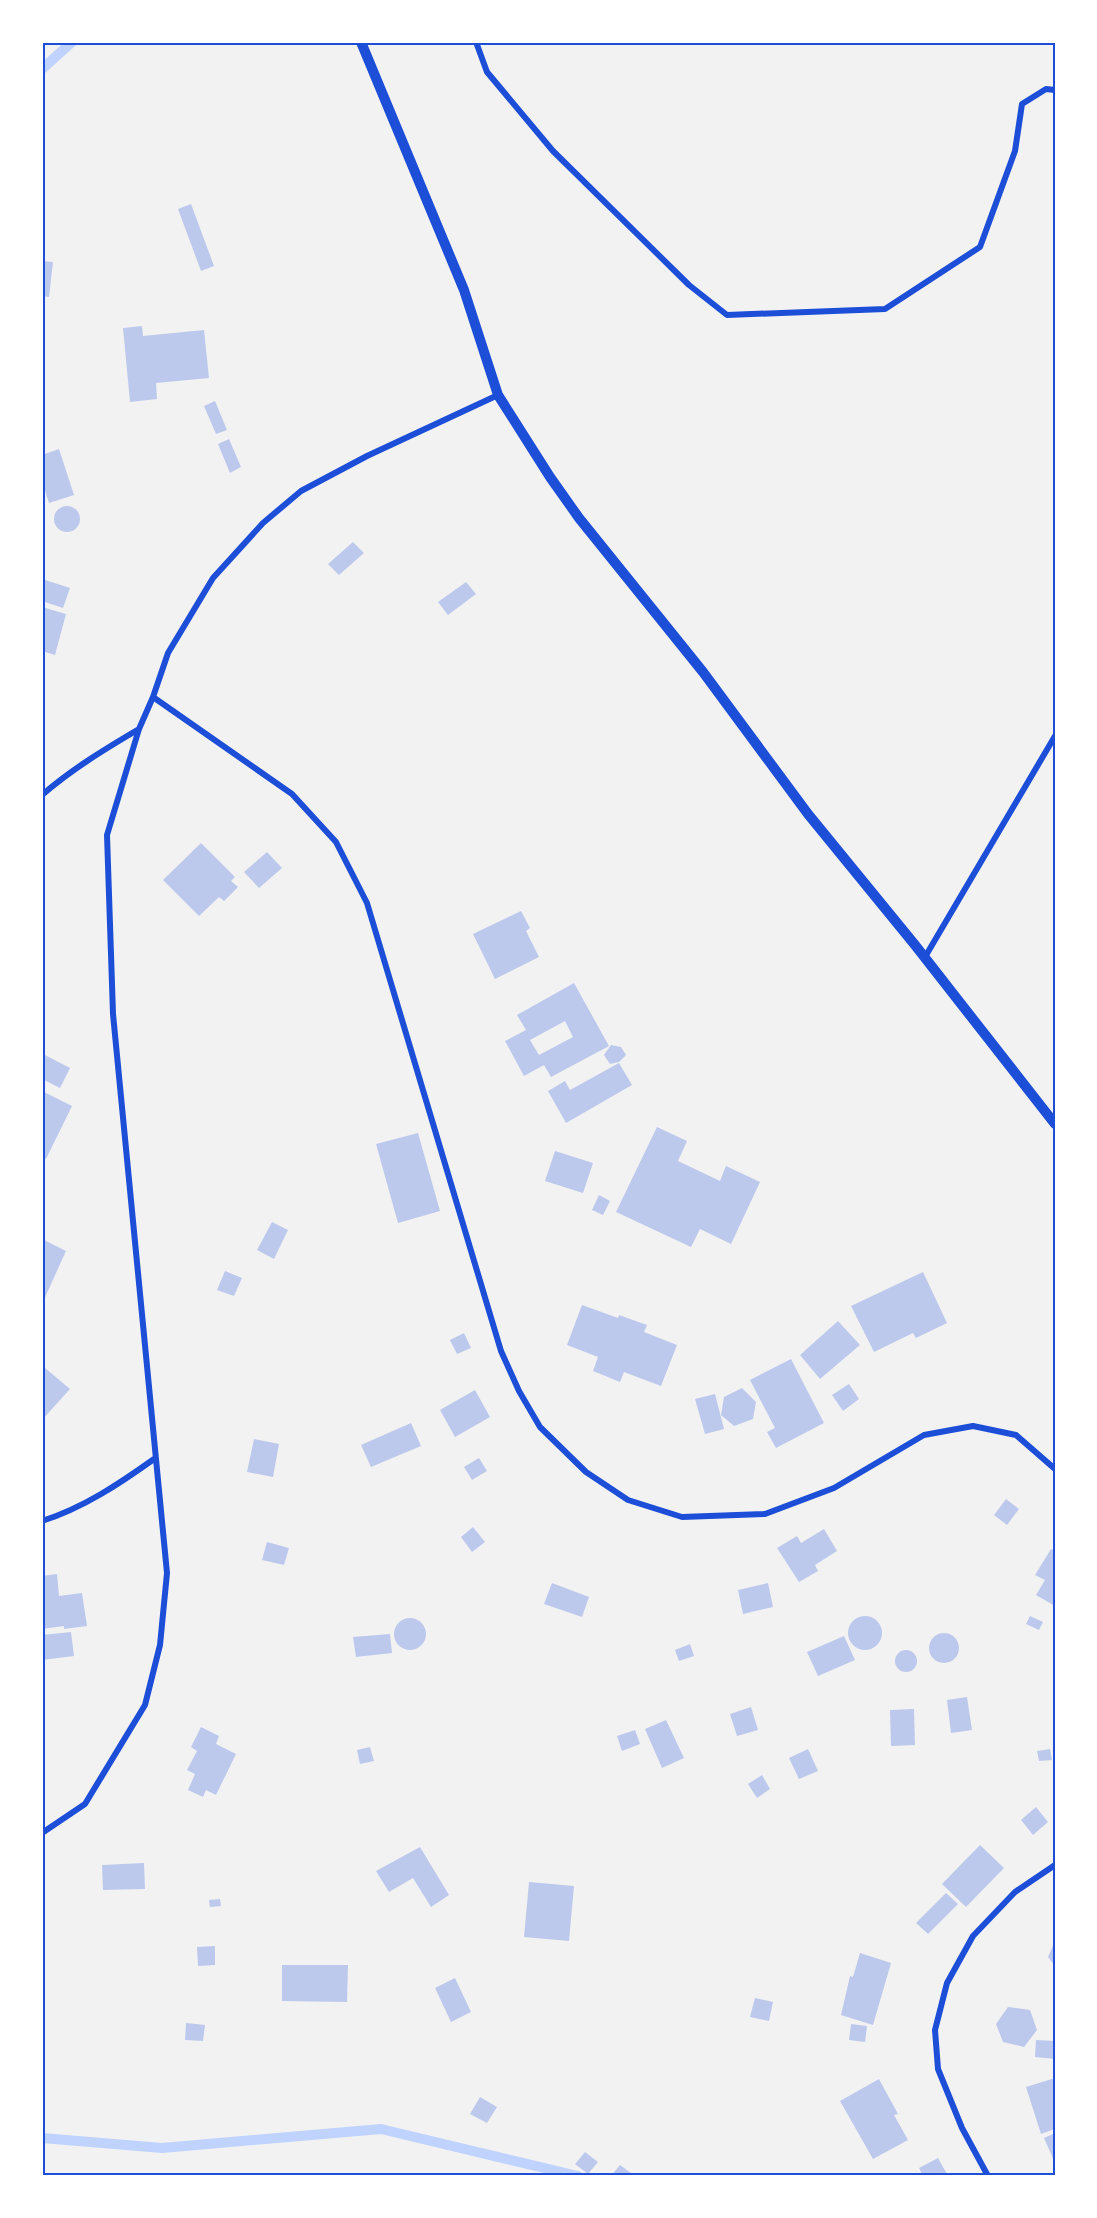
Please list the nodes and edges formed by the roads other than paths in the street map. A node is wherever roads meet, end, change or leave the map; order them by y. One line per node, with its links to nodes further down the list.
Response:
1 (361, 42): 4 (street)
2 (476, 42): 3 (street)
3 (1055, 90)
4 (498, 395): 5 (street); 9 (street)
5 (153, 697): 6 (street); 12 (street)
6 (139, 729): 8 (street); 11 (street)
7 (1055, 736): 9 (street)
8 (42, 795)
9 (925, 957): 10 (street)
10 (1055, 1124)
11 (154, 1459): 13 (street); 14 (street)
12 (1055, 1469)
13 (42, 1521)
14 (42, 1833)
15 (1055, 1865): 16 (street)
16 (988, 2176)

